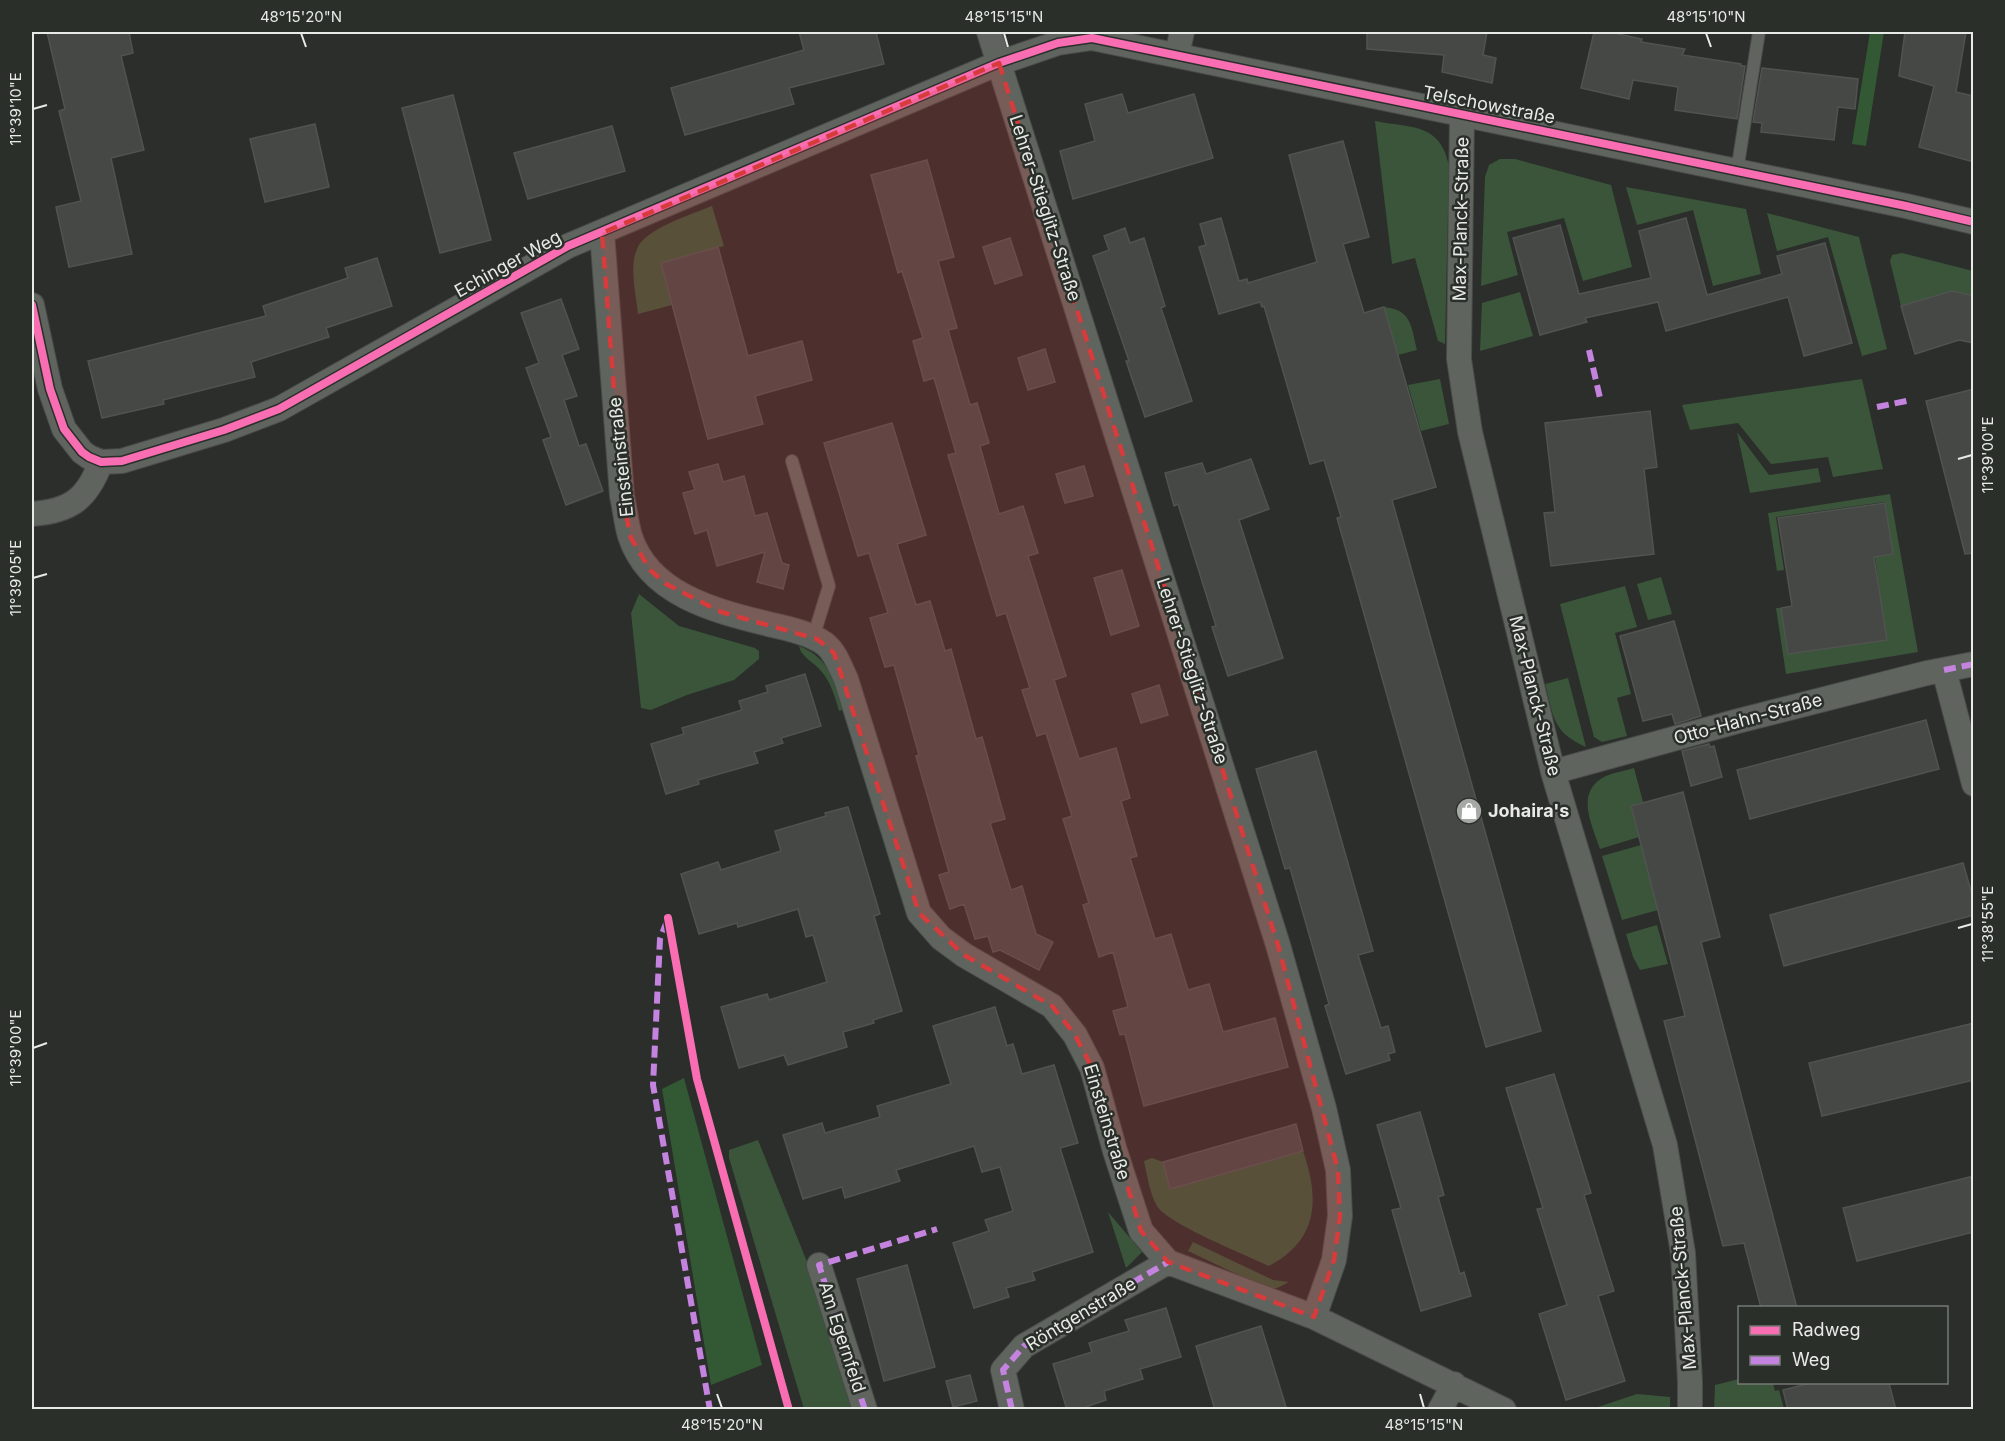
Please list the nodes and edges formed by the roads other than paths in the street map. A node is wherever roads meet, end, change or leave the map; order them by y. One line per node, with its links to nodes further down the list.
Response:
1 (989, 32): 5 (street, Lehrer-Stieglitz-Straße)
2 (1182, 32): 4 (street)
3 (1759, 32): 7 (lane)
4 (1177, 55): 5 (street, Telschowstraße); 6 (street, Telschowstraße)
5 (999, 63): 9 (street, Echinger Weg); 21 (street, Lehrer-Stieglitz-Straße)
6 (1462, 115): 7 (street, Telschowstraße); 17 (street, Max-Planck-Straße)
7 (1737, 171): 8 (street, Telschowstraße)
8 (1974, 222)
9 (602, 233): 12 (street, Echinger Weg); 14 (street, Einsteinstraße)
10 (32, 305): 12 (street)
11 (792, 461): 14 (lane)
12 (101, 462): 13 (street)
13 (32, 514)
14 (813, 638): 19 (street, Einsteinstraße)
15 (1974, 664): 16 (street, Otto-Hahn-Straße)
16 (1944, 670): 17 (street, Otto-Hahn-Straße); 18 (street)
17 (1553, 772): 27 (street, Max-Planck-Straße)
18 (1974, 784)
19 (1168, 1262): 21 (street, Einsteinstraße); 24 (street, Röntgenstraße)
20 (819, 1265): 23 (street, Am Egernfeld)
21 (1314, 1317): 22 (street, Einsteinstraße)
22 (1454, 1384): 25 (street); 26 (street, Einsteinstraße)
23 (865, 1410)
24 (1012, 1410)
25 (1440, 1410)
26 (1504, 1410)
27 (1690, 1410)

